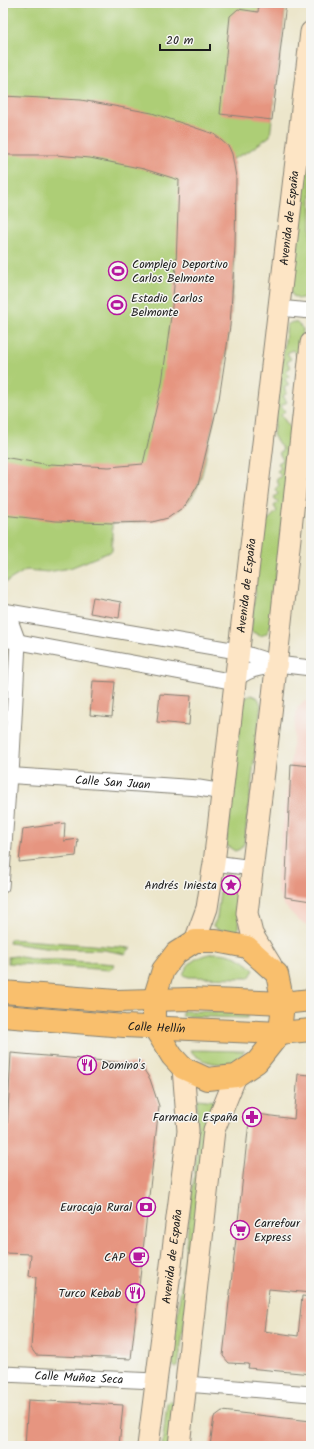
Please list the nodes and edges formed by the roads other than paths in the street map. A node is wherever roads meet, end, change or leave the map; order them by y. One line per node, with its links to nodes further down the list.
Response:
1 (311, 32): 2 (main road, Avenida de España)
2 (278, 308): 3 (street); 8 (main road, Avenida de España)
3 (311, 311)
4 (311, 342): 9 (main road)
5 (5, 611): 7 (street); 8 (street)
6 (3, 639): 7 (street)
7 (18, 642): 11 (street); 12 (street)
8 (237, 652): 9 (street); 11 (main road, Avenida de España)
9 (277, 664): 10 (street); 11 (street); 15 (main road)
10 (311, 668)
11 (235, 682): 13 (main road, Avenida de España)
12 (7, 775): 13 (street, Calle San Juan); 16 (street)
13 (223, 792): 14 (main road, Avenida de España)
14 (214, 863): 15 (street); 17 (main road, Avenida de España)
15 (253, 868): 18 (main road)
16 (3, 887)
17 (195, 941): 18 (main road); 20 (main road)
18 (277, 974): 22 (main road)
19 (3, 992): 20 (main road, Calle Hellín)
20 (154, 999): 22 (main road, Calle Hellín); 24 (main road)
21 (311, 1000): 22 (main road, Calle Hellín)
22 (283, 1003): 26 (main road)
23 (3, 1016): 24 (main road, Calle Hellín)
24 (154, 1027): 26 (main road, Calle Hellín); 27 (main road)
25 (311, 1030): 26 (main road, Calle Hellín)
26 (280, 1033): 28 (main road)
27 (183, 1068): 28 (main road); 30 (main road, Avenida de España)
28 (236, 1076): 31 (main road)
29 (3, 1374): 30 (street, Calle Muñoz Seca)
30 (156, 1382): 33 (main road, Avenida de España)
31 (186, 1384): 32 (street); 34 (main road)
32 (311, 1394)
33 (148, 1446)
34 (179, 1446)

